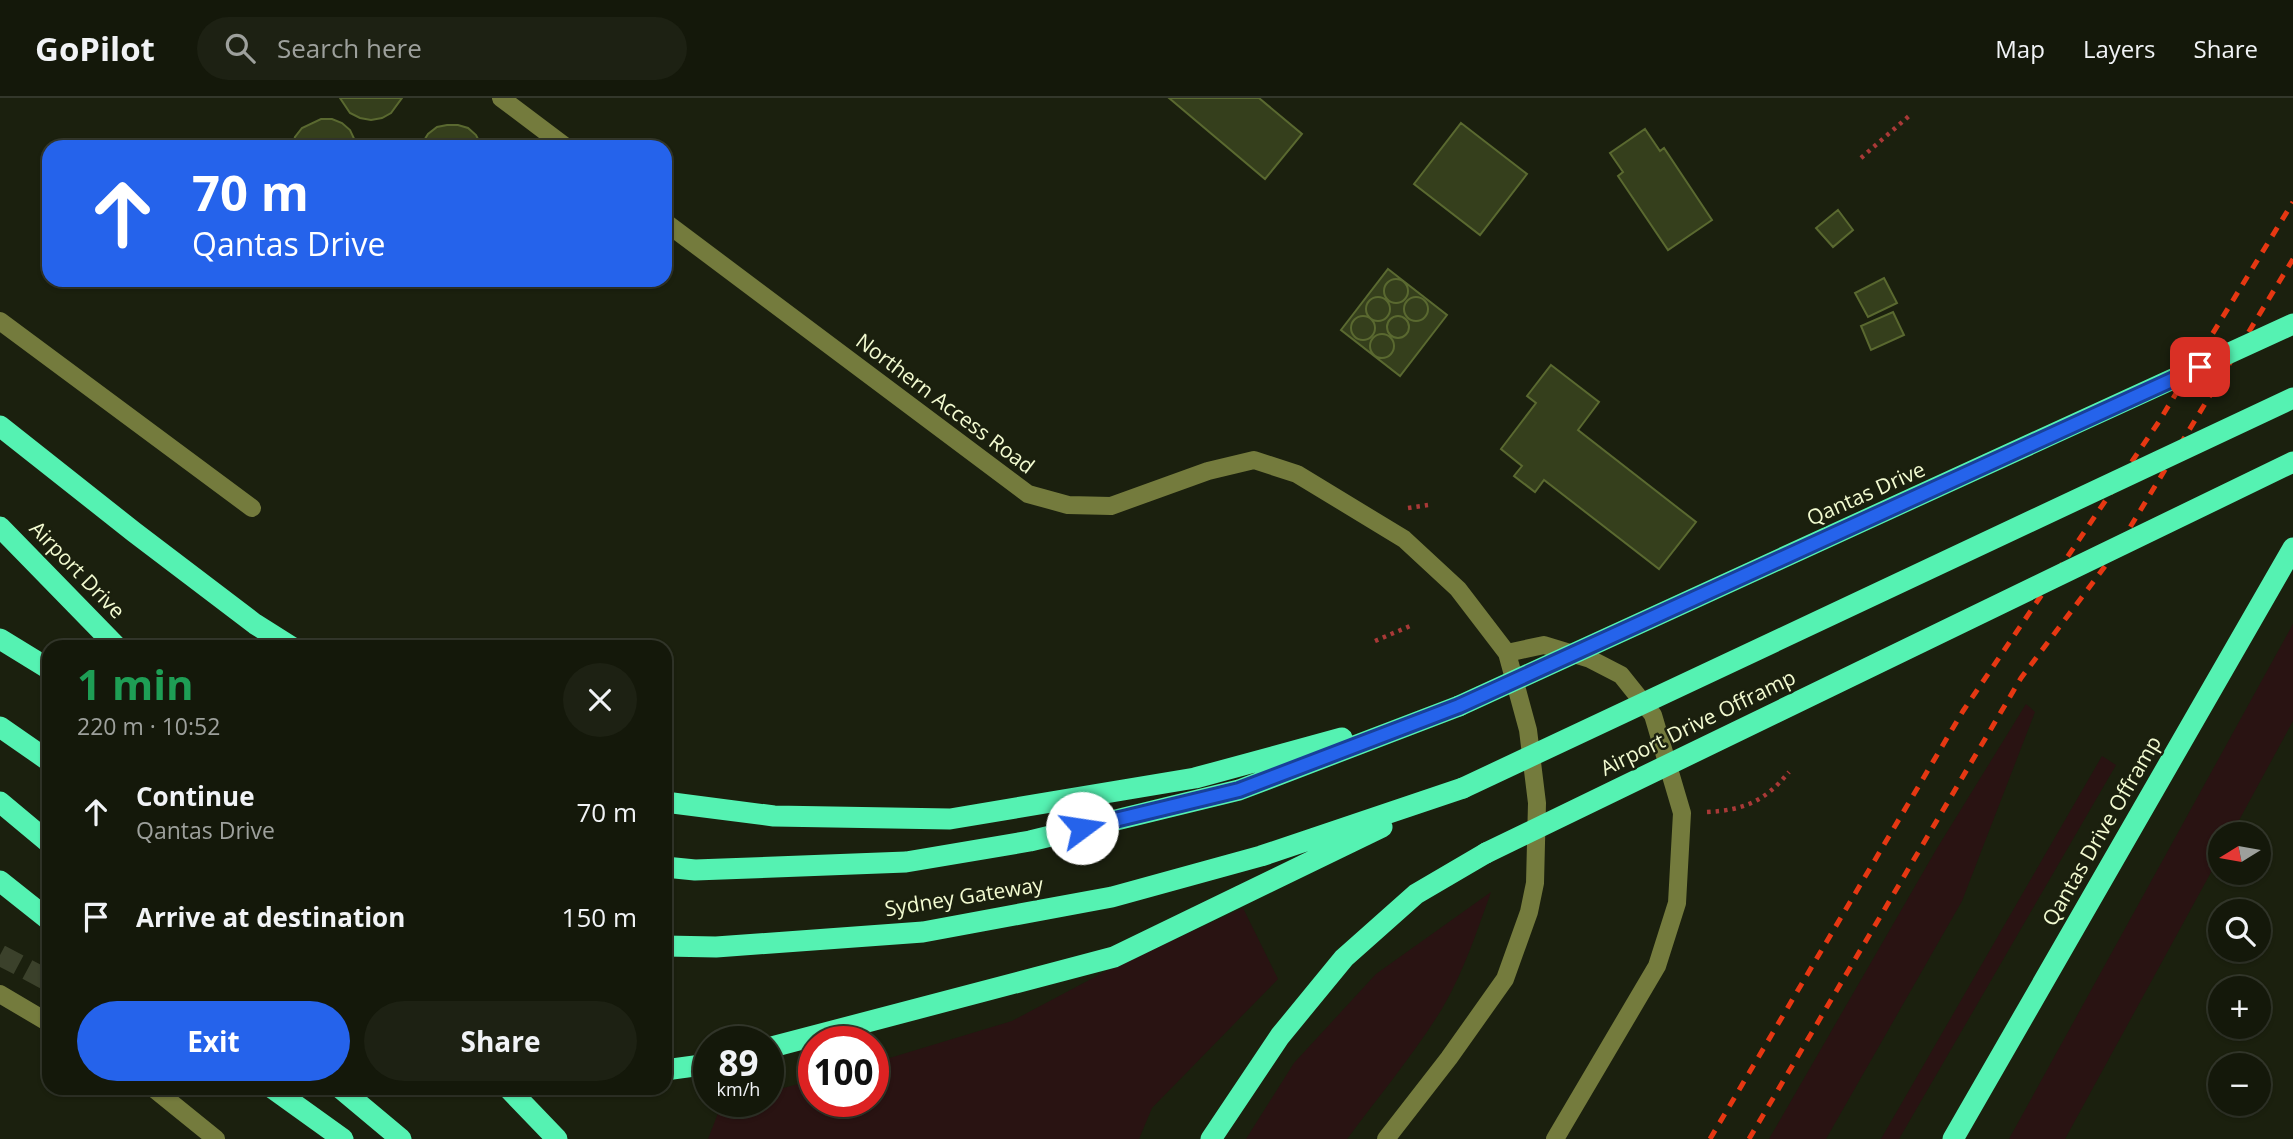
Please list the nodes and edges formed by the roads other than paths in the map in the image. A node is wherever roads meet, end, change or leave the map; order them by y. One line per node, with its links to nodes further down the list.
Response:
1 (501, 98): 2 (street)
2 (557, 140)
3 (672, 227): 15 (street, Northern Access Road)
4 (0, 321): 9 (street)
5 (2293, 324): 17 (highway, Qantas Drive, bridge)
6 (2293, 397): 20 (highway, bridge)
7 (0, 426): 14 (highway)
8 (2293, 462): 41 (highway, Airport Drive Offramp, bridge)
9 (252, 508)
10 (0, 527): 13 (highway, Airport Drive)
11 (2293, 548): 44 (highway, Qantas Drive Offramp)
12 (0, 639): 16 (highway)
13 (110, 640)
14 (280, 640)
15 (1507, 653): 42 (street, Northern Access Road); 43 (street)
16 (42, 665)
17 (1459, 706): 22 (highway); 24 (highway, Sydney Gateway)
18 (0, 727): 19 (highway)
19 (42, 756)
20 (1463, 788): 27 (highway, Sydney Gateway); 30 (highway)
21 (0, 802): 23 (highway)
22 (672, 803)
23 (42, 837)
24 (672, 868)
25 (0, 881): 26 (highway)
26 (42, 914)
27 (672, 946)
28 (0, 994): 29 (street)
29 (42, 1019)
30 (784, 1044)
31 (693, 1066): 32 (highway)
32 (672, 1069)
33 (162, 1095): 37 (street)
34 (282, 1095): 38 (highway)
35 (346, 1095): 39 (highway)
36 (515, 1095): 40 (highway)
37 (216, 1139)
38 (342, 1139)
39 (401, 1139)
40 (557, 1139)
41 (1211, 1139)
42 (1386, 1139)
43 (1555, 1139)
44 (1953, 1139)

